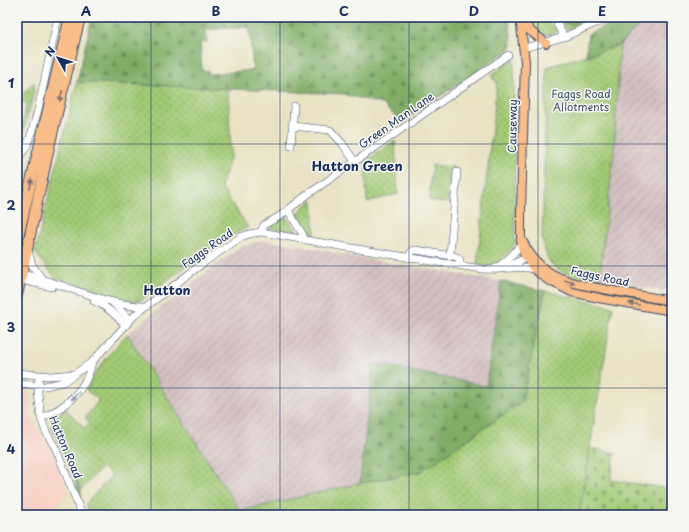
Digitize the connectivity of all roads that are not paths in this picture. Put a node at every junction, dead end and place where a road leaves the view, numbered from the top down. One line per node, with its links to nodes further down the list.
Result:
1 (58, 17): 15 (street)
2 (70, 17): 21 (highway, one-way to 2)
3 (80, 17): 23 (highway, one-way to 23)
4 (520, 17): 10 (main road, Causeway)
5 (524, 17): 9 (main road)
6 (563, 17): 8 (street)
7 (618, 17): 8 (street)
8 (564, 37): 9 (street)
9 (546, 43): 10 (street)
10 (524, 48): 20 (main road, Causeway)
11 (508, 55): 16 (street, Green Man Lane)
12 (294, 106): 13 (street)
13 (292, 126): 14 (street); 16 (street)
14 (291, 146)
15 (17, 159)
16 (355, 162): 18 (street, Green Man Lane)
17 (457, 172): 24 (street)
18 (288, 210): 19 (street, Green Man Lane); 22 (street)
19 (261, 232): 22 (street, Faggs Road); 35 (street, Faggs Road)
20 (521, 239): 25 (main road, Causeway); 29 (street)
21 (17, 240)
22 (304, 240): 26 (street, Faggs Road)
23 (28, 248): 30 (highway); 31 (street)
24 (450, 255): 26 (street); 27 (street)
25 (529, 257): 28 (main road, Causeway); 29 (street); 33 (main road, Faggs Road, one-way to 33)
26 (408, 258): 27 (street, Faggs Road)
27 (460, 265): 29 (street, Faggs Road)
28 (534, 269): 29 (street, Faggs Road); 36 (main road, Faggs Road, one-way to 28)
29 (496, 270)
30 (21, 276): 31 (street); 32 (highway); 38 (street)
31 (42, 279): 34 (street)
32 (17, 295)
33 (671, 299): 36 (street)
34 (113, 303): 35 (street); 37 (street)
35 (147, 306): 37 (street, Faggs Road)
36 (669, 310)
37 (130, 320): 38 (street, Faggs Road)
38 (125, 325): 39 (street, Faggs Road)
39 (92, 362): 41 (street, Faggs Road); 45 (street, one-way to 45)
40 (17, 373): 42 (street)
41 (76, 374): 42 (street); 44 (street, Faggs Road)
42 (39, 375): 44 (street, Hatton Road)
43 (17, 384): 44 (street, Faggs Road)
44 (38, 385): 45 (street, Hatton Road)
45 (41, 418): 46 (street, Hatton Road)
46 (82, 515)

